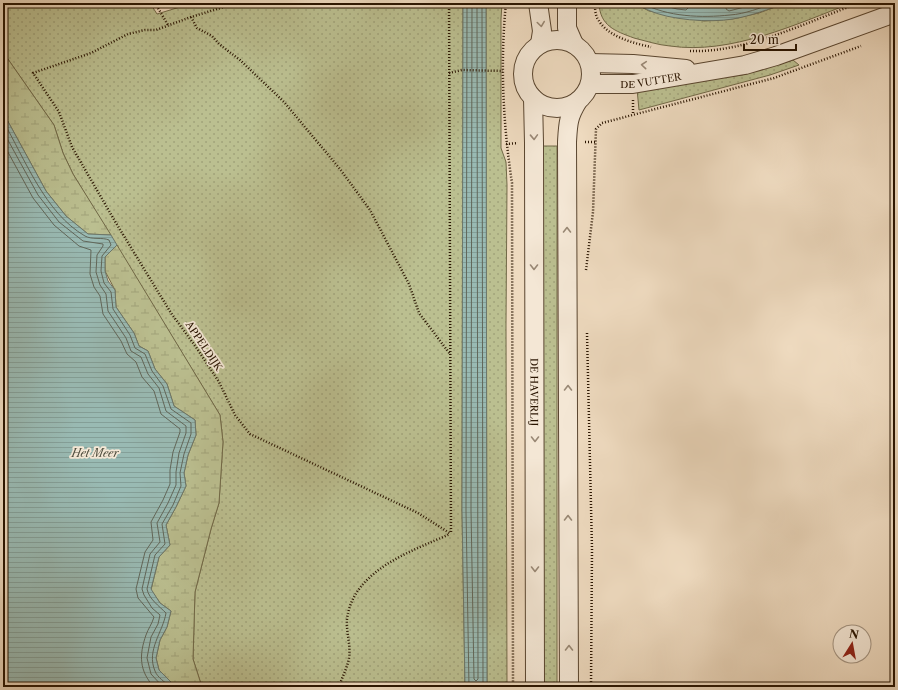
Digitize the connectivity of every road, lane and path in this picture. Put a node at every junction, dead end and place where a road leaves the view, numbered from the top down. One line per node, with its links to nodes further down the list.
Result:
1 (155, 3): 11 (path)
2 (237, 3): 10 (path)
3 (449, 3): 19 (path)
4 (506, 3): 17 (path)
5 (538, 3): 12 (street, one-way to 12)
6 (567, 3): 13 (street)
7 (595, 3): 14 (path)
8 (859, 3): 15 (path)
9 (895, 13): 18 (street, DE VUTTER)
10 (191, 17): 11 (path); 26 (path)
11 (168, 25): 27 (path, APPELDIJK)
12 (540, 44): 13 (street); 21 (street)
13 (574, 44): 16 (street)
14 (658, 48)
15 (686, 51)
16 (590, 63): 18 (street, DE VUTTER, one-way to 16); 20 (street)
17 (503, 71): 19 (path); 29 (path)
18 (710, 71): 20 (street, DE VUTTER)
19 (449, 73): 26 (path)
20 (590, 84): 22 (street)
21 (533, 98): 22 (street); 30 (street, DE HAVERLIJ, one-way to 30)
22 (578, 101): 31 (street, one-way to 22)
23 (633, 115): 24 (path)
24 (586, 277)
25 (587, 331): 32 (path)
26 (450, 354): 27 (path)
27 (451, 534): 28 (path)
28 (339, 687)
29 (512, 687)
30 (535, 687)
31 (569, 687)
32 (591, 687)

